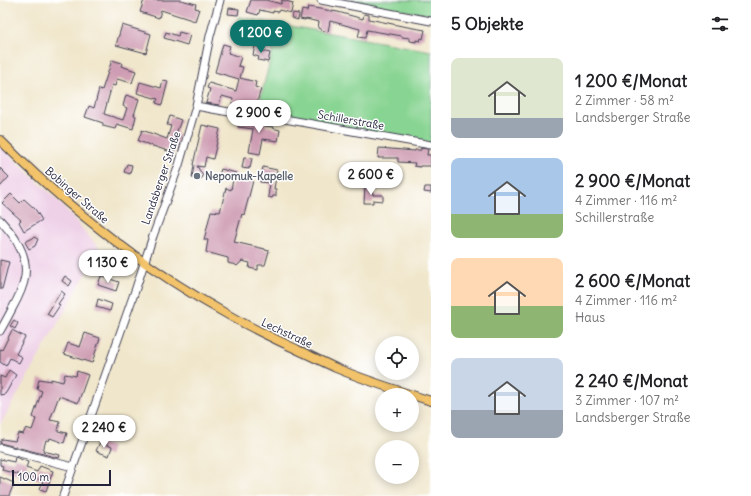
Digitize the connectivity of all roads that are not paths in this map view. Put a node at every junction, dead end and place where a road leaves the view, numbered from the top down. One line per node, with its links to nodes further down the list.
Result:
1 (220, 0): 4 (street, Landsberger Straße)
2 (321, 0): 3 (street)
3 (431, 21)
4 (196, 106): 6 (street, Schillerstraße); 8 (street, Landsberger Straße)
5 (0, 140): 8 (main road, Bobinger Straße)
6 (431, 145)
7 (0, 220): 9 (street)
8 (145, 263): 10 (main road, Lechstraße); 12 (street, Landsberger Straße)
9 (0, 331)
10 (431, 401)
11 (0, 448): 12 (street)
12 (73, 467): 13 (street, Landsberger Straße)
13 (63, 496)

